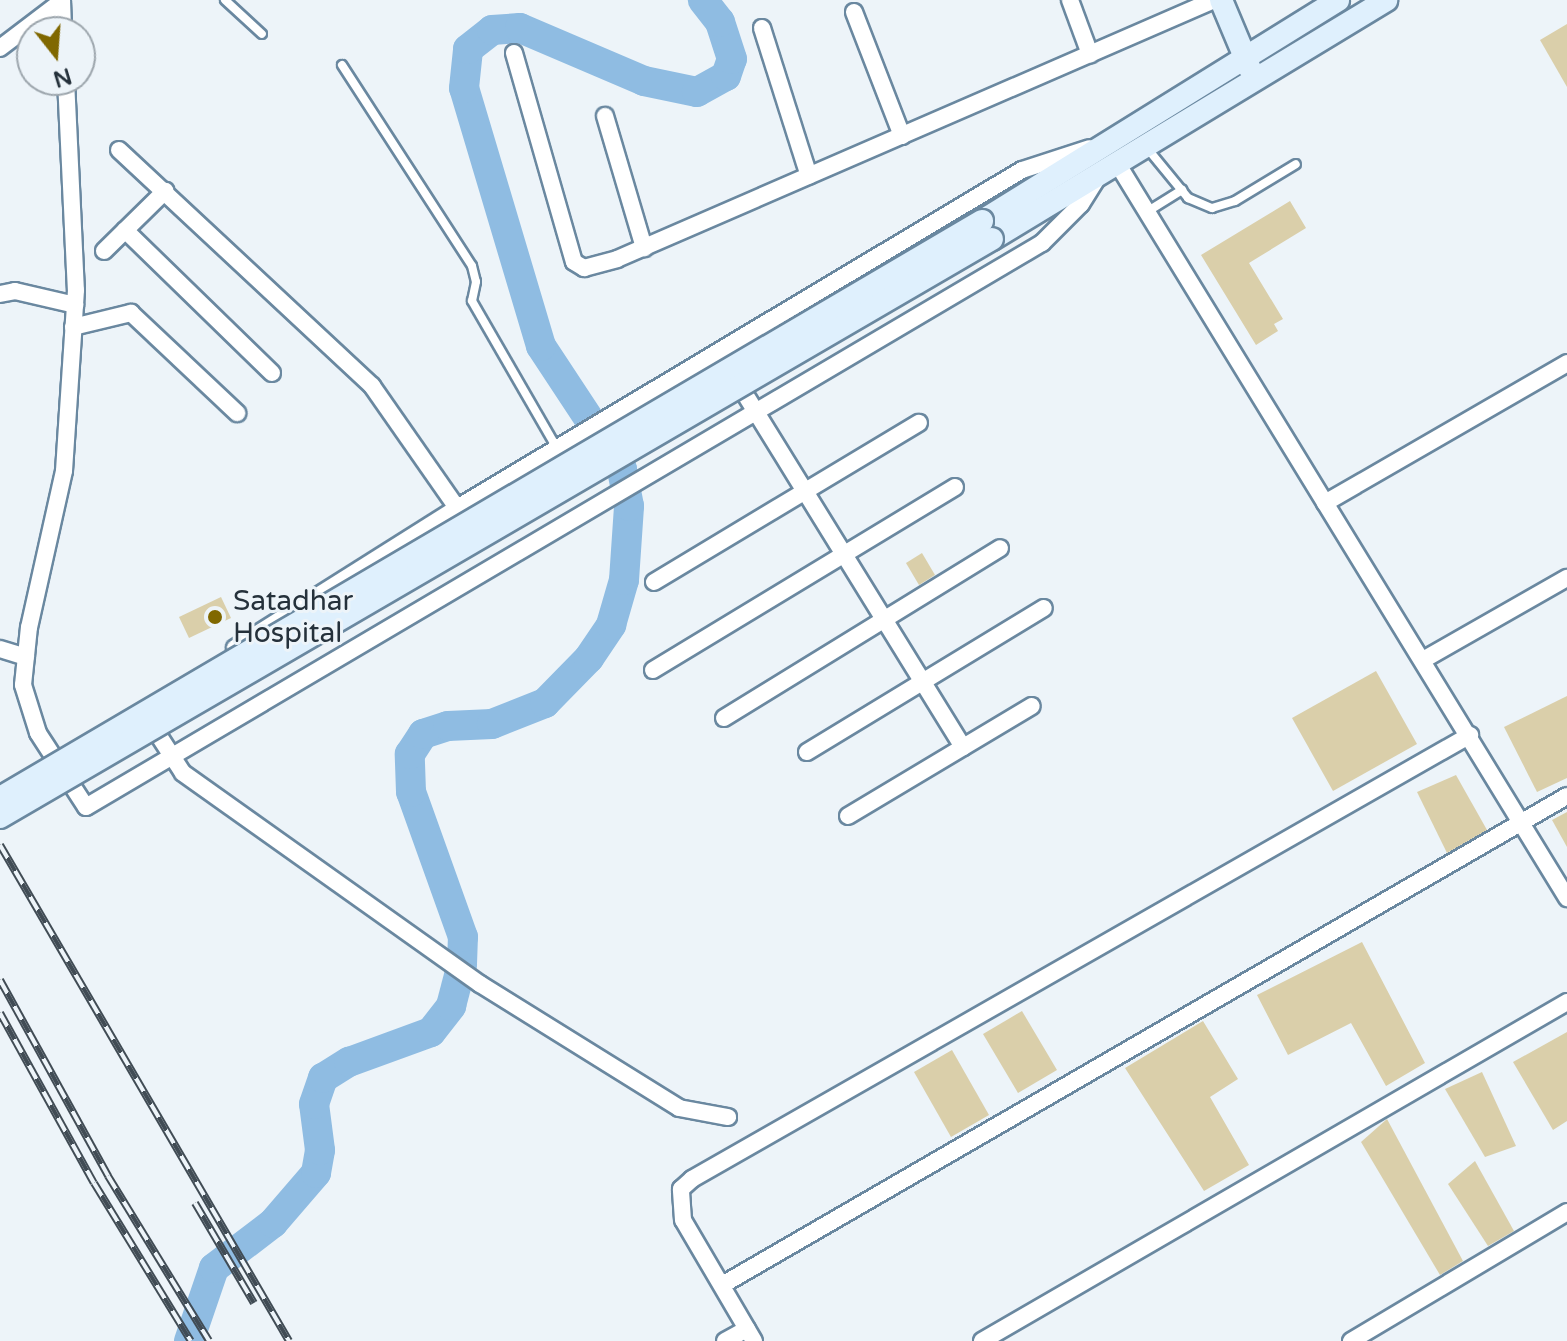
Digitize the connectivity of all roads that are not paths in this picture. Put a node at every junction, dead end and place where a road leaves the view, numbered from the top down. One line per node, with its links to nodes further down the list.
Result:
1 (225, 0): 10 (lane)
2 (1070, 0): 13 (street)
3 (1214, 0): 13 (street)
4 (1221, 0): 14 (main road)
5 (1338, 0): 14 (main road)
6 (1386, 0): 16 (main road)
7 (62, 1): 11 (street)
8 (854, 12): 19 (street)
9 (762, 28): 24 (street)
10 (262, 34)
11 (0, 48)
12 (514, 53): 30 (street)
13 (1090, 54): 19 (street)
14 (1243, 55): 16 (main road); 22 (main road)
15 (342, 65): 41 (lane)
16 (1255, 79): 20 (main road)
17 (67, 96): 33 (street)
18 (605, 116): 30 (street)
19 (902, 136): 24 (street)
20 (1145, 146): 22 (main road); 25 (lane)
21 (119, 150): 26 (street)
22 (1107, 160): 27 (street); 29 (main road); 35 (street); 38 (street)
23 (1296, 164): 25 (lane)
24 (809, 176): 30 (street)
25 (1182, 190): 27 (lane)
26 (165, 191): 28 (street); 45 (street)
27 (1145, 214): 44 (street)
28 (125, 230): 31 (street); 37 (street)
29 (987, 230): 66 (main road, bridge); 68 (main road, bridge)
30 (644, 248)
31 (104, 251)
32 (0, 294): 33 (street)
33 (75, 305): 34 (street)
34 (73, 327): 39 (street); 53 (street)
35 (719, 353): 38 (street); 41 (street)
36 (1567, 363): 44 (street)
37 (272, 373)
38 (756, 411): 43 (street); 63 (street)
39 (237, 413)
40 (919, 423): 43 (street)
41 (560, 447): 45 (street)
42 (955, 487): 47 (street)
43 (805, 491): 47 (street); 49 (street)
44 (1325, 503): 54 (street)
45 (457, 508): 58 (street)
46 (1000, 548): 51 (street)
47 (844, 554): 51 (street); 55 (street)
48 (1567, 578): 54 (street)
49 (654, 582)
50 (1044, 608): 56 (street)
51 (884, 618): 56 (street); 59 (street)
52 (0, 649): 53 (street)
53 (26, 657): 64 (street)
54 (1423, 660): 60 (street)
55 (653, 670)
56 (923, 682): 61 (street); 62 (street)
57 (1032, 706): 61 (street)
58 (141, 707): 63 (street); 64 (street)
59 (724, 718)
60 (1470, 735): 69 (street); 74 (street)
61 (963, 747): 67 (street)
62 (807, 752)
63 (170, 757): 64 (street); 72 (street)
64 (54, 758)
65 (1567, 796): 69 (street)
66 (0, 798)
67 (848, 816)
68 (0, 817)
69 (1523, 821): 70 (street); 74 (street)
70 (1567, 898)
71 (1567, 1002): 77 (street)
72 (728, 1117)
73 (1567, 1212): 78 (street)
74 (722, 1285): 75 (street)
75 (751, 1335): 76 (street)
76 (725, 1341)
77 (982, 1341)
78 (1351, 1341)

